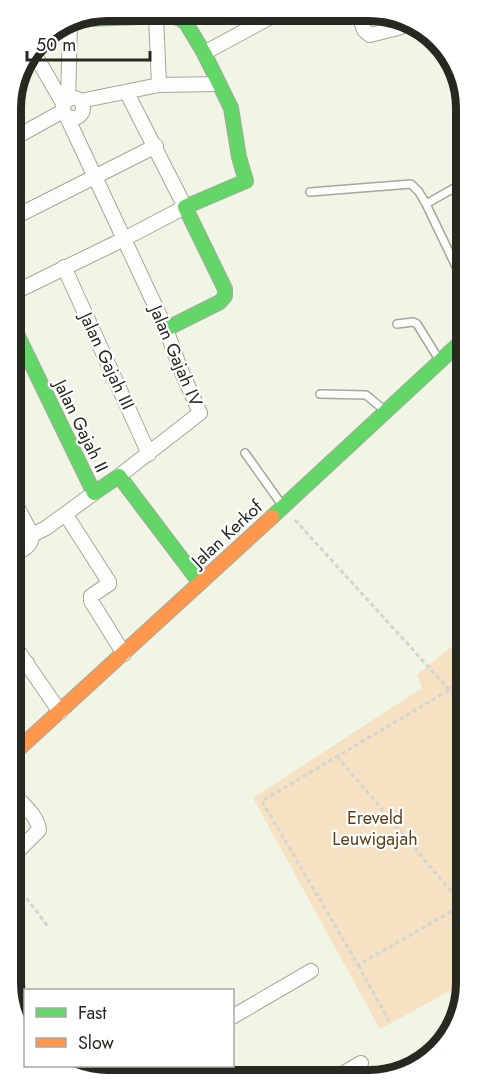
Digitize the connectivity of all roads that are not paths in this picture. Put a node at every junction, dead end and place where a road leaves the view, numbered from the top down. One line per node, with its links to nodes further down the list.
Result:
1 (156, 21): 12 (street)
2 (183, 21): 9 (street)
3 (263, 21): 9 (street)
4 (361, 21): 7 (street)
5 (393, 25): 7 (street)
6 (400, 27): 7 (street)
7 (394, 29)
8 (70, 31): 14 (street)
9 (204, 52): 11 (street)
10 (37, 58): 14 (street)
11 (219, 84): 12 (street); 21 (street)
12 (159, 85): 13 (street)
13 (127, 93): 14 (street); 16 (street)
14 (68, 107): 15 (street); 17 (street)
15 (21, 134)
16 (156, 146): 17 (street); 21 (street)
17 (94, 178): 22 (street); 23 (street)
18 (456, 187): 20 (lane)
19 (310, 192): 20 (lane)
20 (426, 204): 24 (lane)
21 (185, 207): 23 (street); 28 (street)
22 (21, 214)
23 (124, 239): 25 (street); 28 (street, Jalan Gajah IV)
24 (456, 266)
25 (64, 267): 26 (street); 35 (street, Jalan Gajah III)
26 (21, 289)
27 (397, 324): 31 (lane)
28 (166, 329): 35 (street, Jalan Gajah IV)
29 (21, 343): 37 (street, Jalan Gajah II)
30 (456, 346): 31 (street, Jalan Kerkof)
31 (439, 361): 33 (street, Jalan Kerkof)
32 (320, 394): 33 (lane)
33 (385, 411): 38 (street, Jalan Kerkof)
34 (244, 453): 38 (lane)
35 (149, 454): 36 (street, Jalan Gajah IV)
36 (119, 476): 37 (street, Jalan Gajah II); 43 (street, Jalan Gajah II)
37 (94, 494): 39 (street)
38 (282, 506): 43 (street, Jalan Kerkof)
39 (66, 515): 41 (street); 44 (street)
40 (21, 526): 41 (street)
41 (32, 535): 42 (street)
42 (21, 551)
43 (200, 583): 44 (street, Jalan Kerkof)
44 (124, 654): 48 (street, Jalan Kerkof)
45 (21, 655): 46 (street)
46 (27, 663): 47 (street); 48 (street)
47 (21, 667)
48 (60, 712): 49 (street, Jalan Kerkof)
49 (21, 747)
50 (21, 802): 51 (street)
51 (21, 848)
52 (311, 971): 53 (street)
53 (234, 1016)
54 (362, 1063): 55 (street)
55 (350, 1070)

